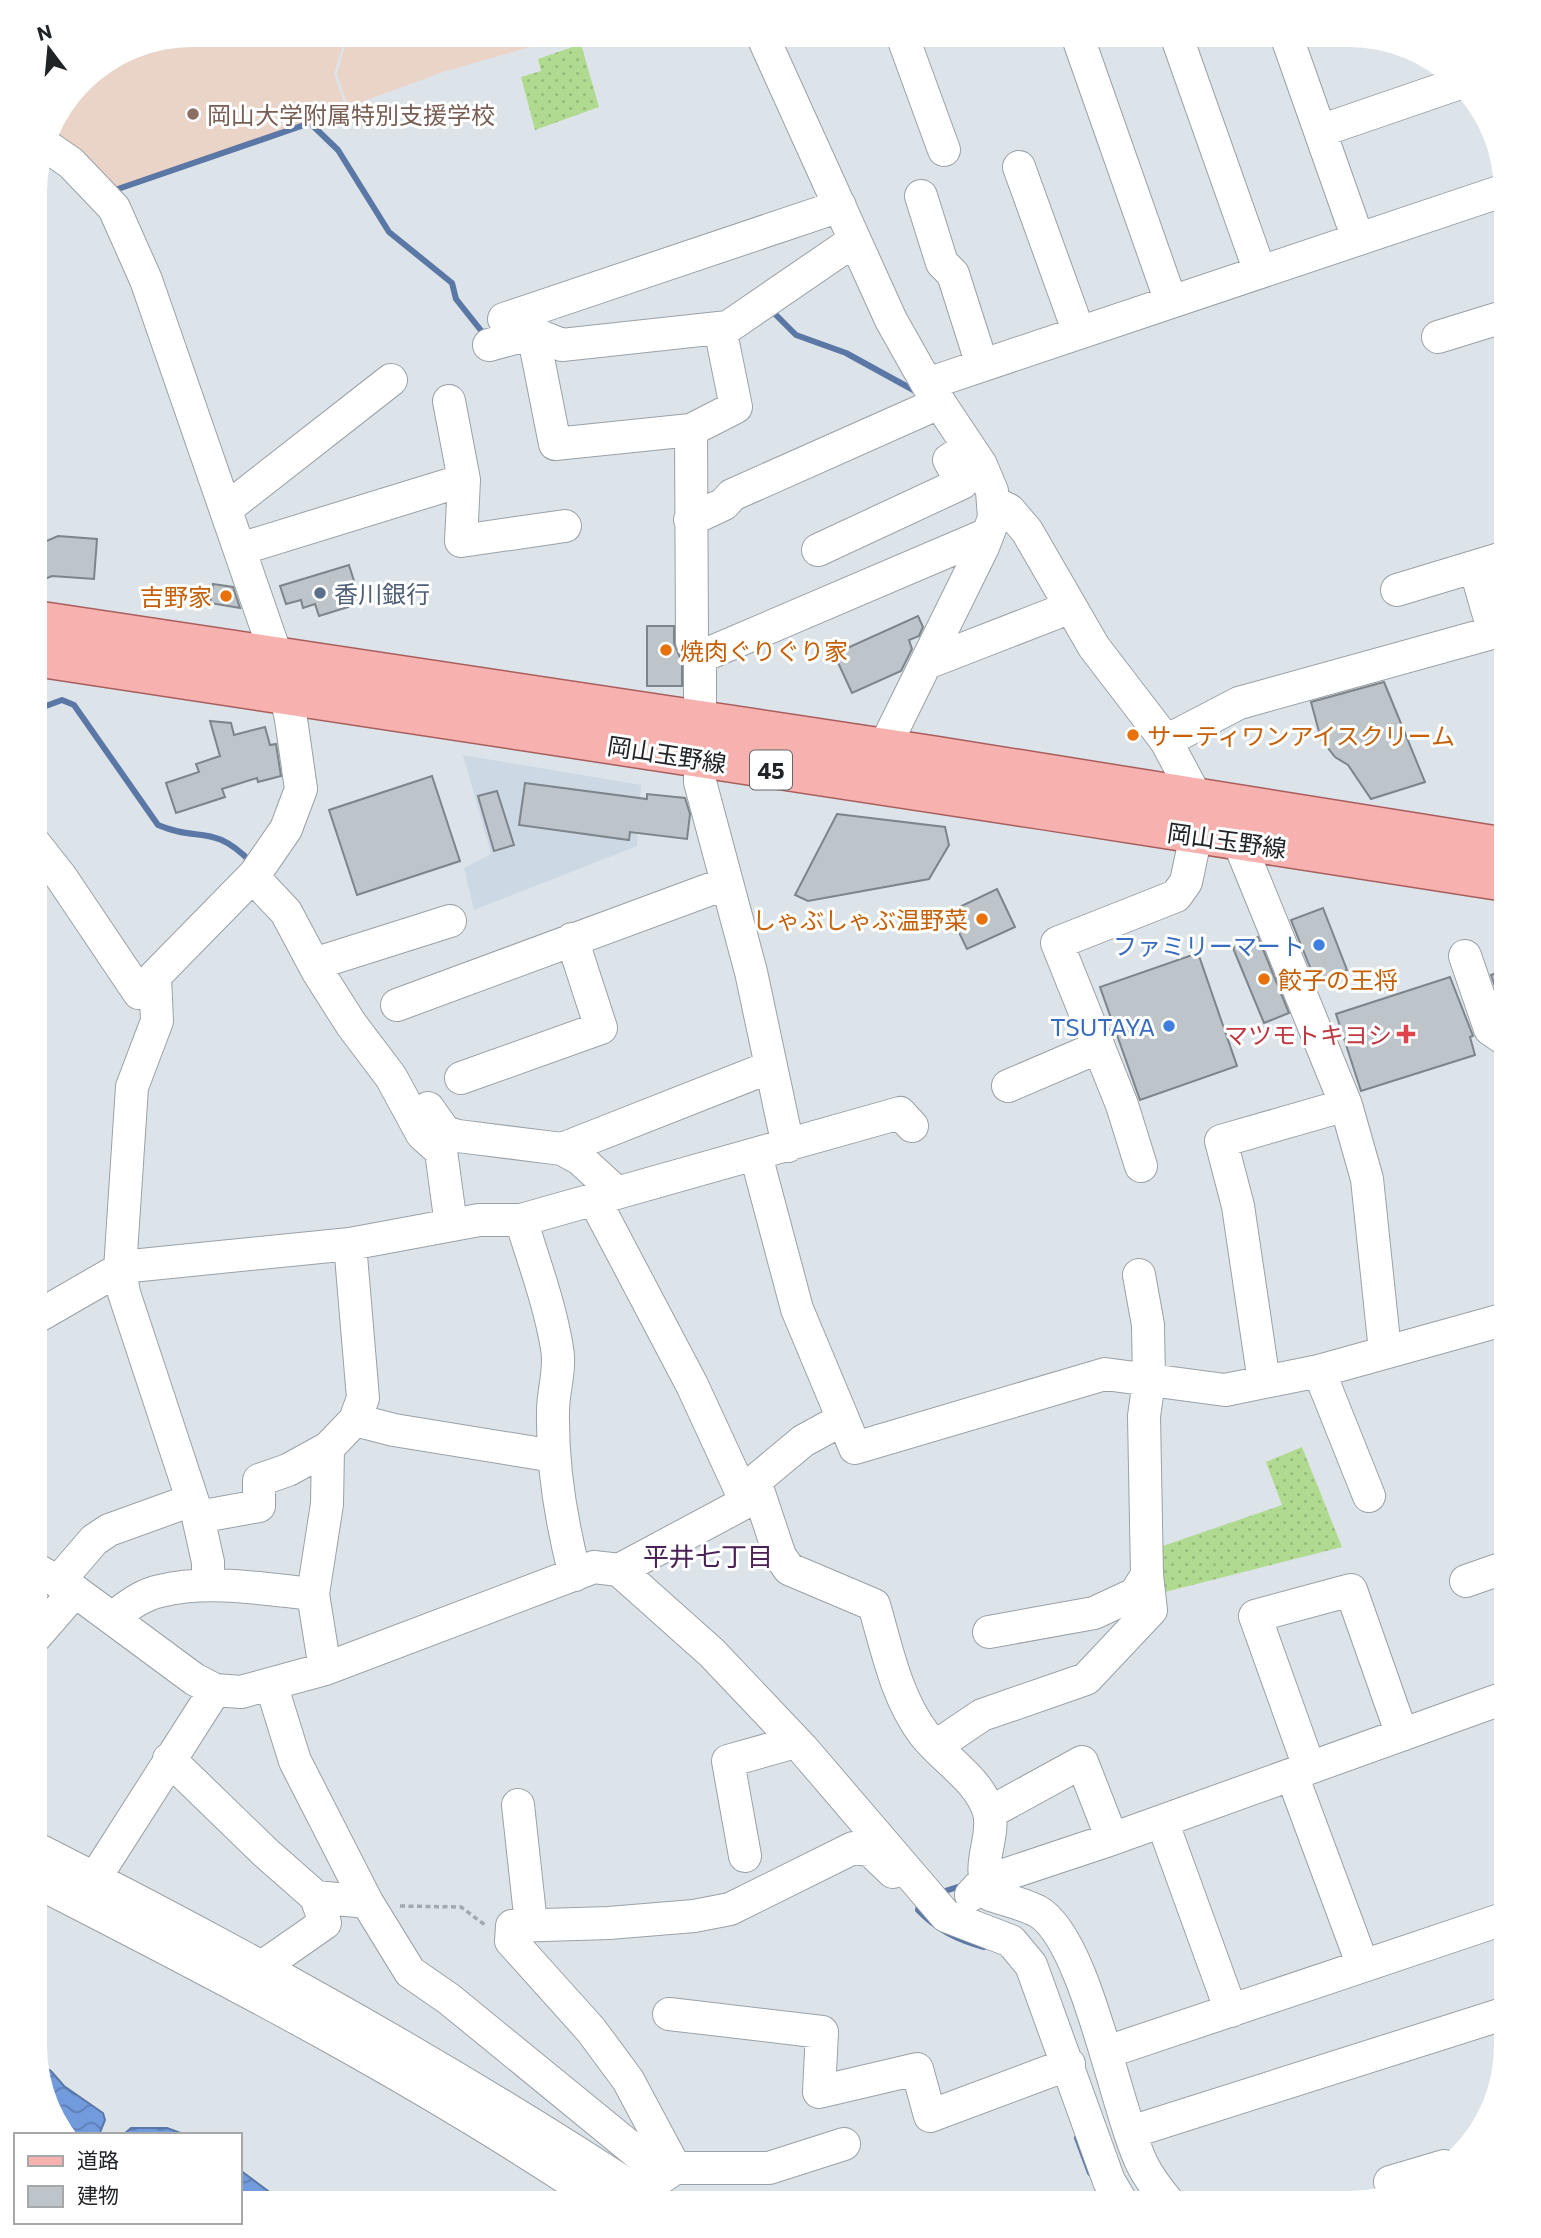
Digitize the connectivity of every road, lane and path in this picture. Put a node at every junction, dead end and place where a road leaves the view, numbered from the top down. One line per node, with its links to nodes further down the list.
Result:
1 (768, 47): 13 (street)
2 (907, 48): 8 (street)
3 (1081, 48): 17 (street)
4 (1181, 48): 16 (street)
5 (1291, 48): 7 (street)
6 (1448, 87): 7 (street)
7 (1320, 131): 14 (street)
8 (944, 150)
9 (53, 151): 31 (street)
10 (1020, 167): 20 (street)
11 (1494, 194): 14 (street)
12 (921, 197): 23 (street)
13 (840, 206): 15 (street); 21 (street)
14 (1358, 239): 16 (street)
15 (855, 240): 19 (street); 25 (street)
16 (1260, 272): 17 (street)
17 (1171, 302): 20 (street)
18 (1494, 320): 22 (street)
19 (720, 328): 21 (street); 27 (street)
20 (1079, 332): 23 (street)
21 (533, 333): 27 (street)
22 (1438, 337)
23 (982, 365): 25 (street)
24 (391, 380): 31 (street)
25 (931, 398): 28 (street); 32 (street)
26 (449, 401): 29 (street)
27 (691, 429): 32 (street)
28 (962, 451): 30 (street); 36 (street)
29 (464, 480): 33 (street); 35 (street)
30 (993, 502): 34 (street); 40 (street)
31 (226, 509): 35 (street)
32 (690, 520): 44 (street)
33 (565, 526)
34 (988, 534): 44 (street); 47 (street)
35 (240, 549): 45 (street)
36 (818, 550)
37 (1494, 561): 38 (street)
38 (1475, 567): 39 (street); 41 (street)
39 (1397, 590)
40 (1064, 610): 47 (street); 50 (street)
41 (1494, 621)
42 (48, 622): 45 (main road, 岡山玉野線 / 45)
43 (1494, 628): 50 (street)
44 (700, 657): 49 (street)
45 (277, 658): 48 (street); 49 (main road, 岡山玉野線 / 45)
46 (48, 659): 48 (main road, 岡山玉野線 / 45)
47 (927, 663): 51 (street)
48 (286, 695): 49 (main road, 岡山玉野線 / 45); 58 (street)
49 (701, 741): 51 (main road, 岡山玉野線 / 45); 52 (main road, 岡山玉野線 / 45); 60 (street)
50 (1166, 741): 53 (street)
51 (886, 749): 52 (street); 53 (main road, 岡山玉野線 / 45)
52 (864, 784): 54 (main road, 岡山玉野線 / 45)
53 (1196, 797): 56 (main road, 岡山玉野線 / 45)
54 (1196, 835): 55 (main road, 岡山玉野線 / 45); 67 (street)
55 (1238, 840): 59 (main road, 岡山玉野線 / 45); 72 (street)
56 (1494, 845)
57 (48, 860): 65 (street)
58 (258, 869): 64 (street); 65 (street)
59 (1494, 880)
60 (727, 883): 62 (street); 69 (street)
61 (450, 920): 64 (street)
62 (572, 939): 68 (street); 70 (street)
63 (1465, 956): 66 (street)
64 (324, 961): 68 (street)
65 (155, 991): 82 (street)
66 (1494, 1032)
67 (1099, 1047): 71 (street); 77 (street)
68 (394, 1066): 75 (street); 80 (street)
69 (770, 1067): 74 (street); 75 (street)
70 (461, 1078)
71 (1008, 1086)
72 (1346, 1105): 86 (street); 89 (street)
73 (912, 1126): 74 (street)
74 (788, 1146): 76 (street)
75 (562, 1149): 78 (street)
76 (756, 1155): 78 (street); 90 (street)
77 (1141, 1166)
78 (605, 1196): 79 (street); 94 (street)
79 (521, 1220): 80 (street); 93 (street)
80 (451, 1225): 81 (street)
81 (350, 1244): 82 (street); 91 (street)
82 (120, 1269): 84 (street); 96 (street)
83 (1139, 1275): 88 (street)
84 (47, 1311)
85 (1494, 1322): 86 (street)
86 (1385, 1351): 87 (street)
87 (1319, 1371): 89 (street); 95 (street)
88 (1149, 1381): 89 (street); 90 (street); 100 (street)
89 (1264, 1382)
90 (843, 1419): 94 (street)
91 (355, 1420): 92 (street); 93 (street)
92 (328, 1448): 96 (street); 104 (street)
93 (554, 1456): 99 (street)
94 (750, 1492): 97 (street); 114 (street)
95 (1369, 1496)
96 (195, 1508): 101 (street); 103 (street)
97 (620, 1570): 99 (street); 113 (street)
98 (1494, 1571): 102 (street)
99 (575, 1575): 108 (street)
100 (1147, 1575): 107 (street); 114 (street)
101 (56, 1581): 105 (street); 106 (street)
102 (1466, 1581)
103 (208, 1586): 104 (street); 106 (street)
104 (313, 1594): 108 (street)
105 (47, 1604)
106 (112, 1618): 110 (street)
107 (989, 1632)
108 (325, 1669): 109 (street)
109 (271, 1684): 110 (street); 129 (street)
110 (215, 1690): 115 (street)
111 (1494, 1703): 112 (street)
112 (1402, 1735): 116 (street); 116 (street)
113 (795, 1742): 122 (street); 125 (street)
114 (936, 1746): 118 (street)
115 (169, 1759): 124 (street); 128 (street)
116 (1301, 1771): 119 (street); 133 (street)
117 (518, 1805): 132 (street)
118 (989, 1813): 120 (street); 126 (street)
119 (1162, 1821): 120 (street); 135 (street)
120 (1112, 1839): 126 (street)
121 (47, 1854): 124 (street)
122 (745, 1856)
123 (47, 1870): 124 (street)
124 (91, 1876): 134 (street)
125 (916, 1881): 130 (street); 132 (street)
126 (983, 1882): 130 (street); 138 (street)
127 (47, 1887): 145 (street)
128 (316, 1897): 129 (street); 134 (street)
129 (368, 1905): 132 (path); 143 (street)
130 (946, 1916): 139 (street)
131 (1494, 1923): 133 (street)
132 (521, 1928): 143 (street)
133 (1363, 1966): 135 (street)
134 (262, 1967): 143 (street)
135 (1231, 2011): 138 (street)
136 (669, 2014): 139 (street)
137 (1494, 2017): 140 (street)
138 (1107, 2052): 140 (street)
139 (1069, 2064): 147 (street)
140 (1131, 2132): 148 (street)
141 (844, 2144): 143 (street)
142 (1413, 2175): 144 (street)
143 (661, 2179): 145 (street)
144 (1390, 2182)
145 (577, 2184): 146 (street)
146 (586, 2190)
147 (1115, 2191)
148 (1159, 2191)

